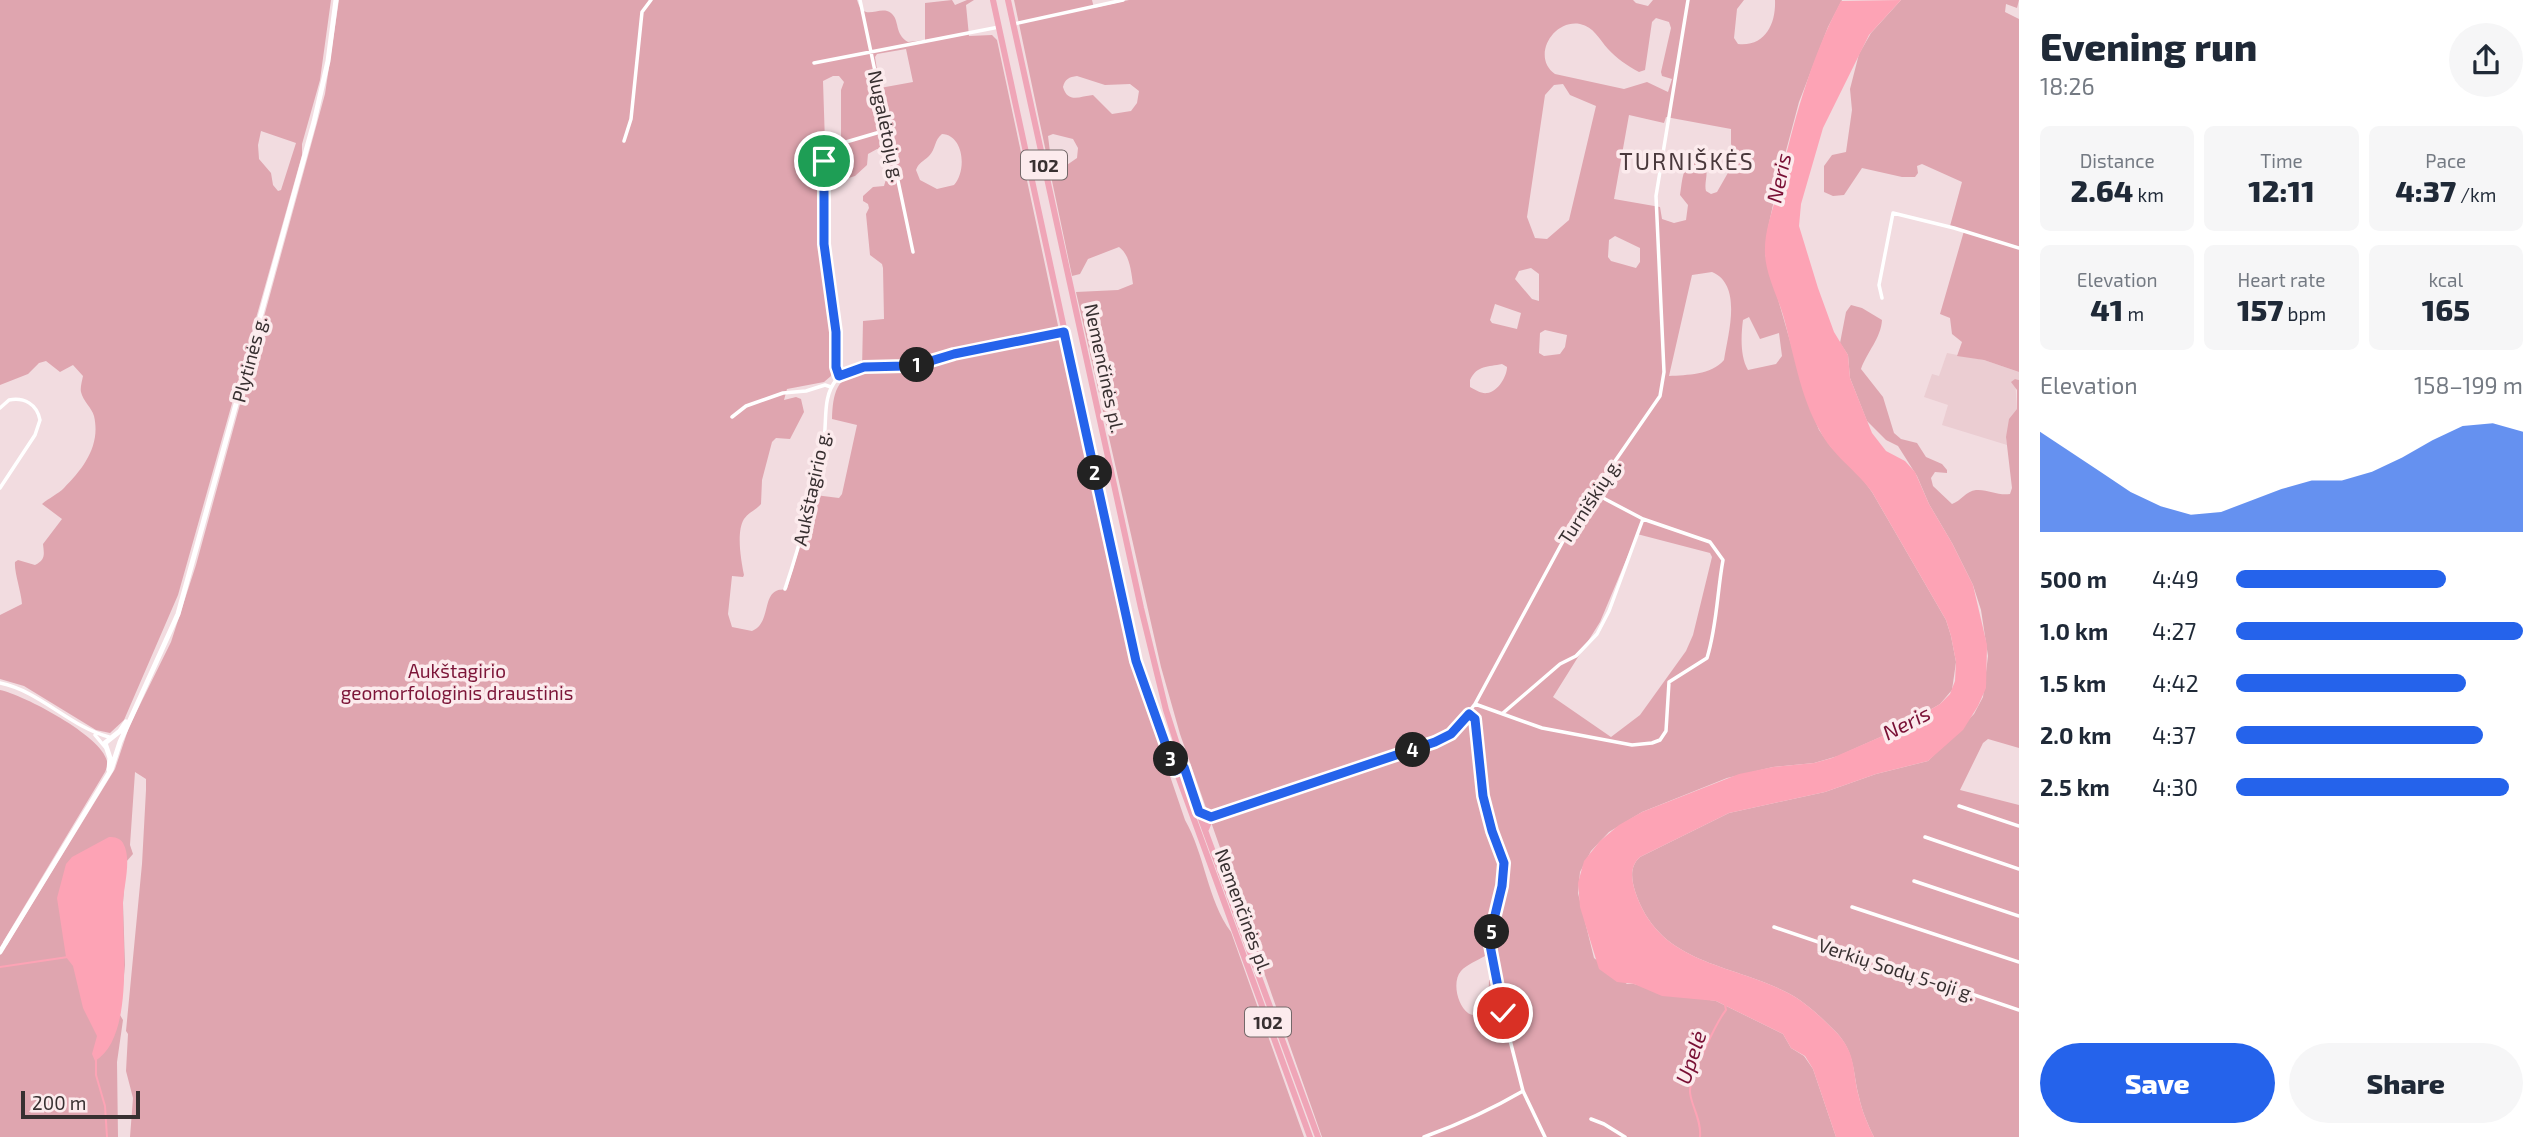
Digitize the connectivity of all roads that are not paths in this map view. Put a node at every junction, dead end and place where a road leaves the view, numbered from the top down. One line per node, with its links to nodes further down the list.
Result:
1 (336, 0): 30 (main road, Plytinės g.)
2 (651, 0): 13 (street)
3 (860, 0): 10 (street, Nugalėtojų g.)
4 (993, 0): 9 (main road, Nemenčinės pl. / 102)
5 (1008, 0): 8 (main road, Nemenčinės pl. / 102)
6 (1123, 0): 8 (street)
7 (1688, 0): 25 (street, Turniškių g.)
8 (1014, 24): 9 (main road); 22 (main road, Nemenčinės pl. / 102)
9 (999, 27): 10 (street); 17 (main road, Nemenčinės pl. / 102)
10 (872, 52): 11 (street); 12 (street, Nugalėtojų g.)
11 (814, 63)
12 (885, 120): 15 (street, Nugalėtojų g.); 18 (street)
13 (624, 141)
14 (2019, 248): 16 (street)
15 (913, 252)
16 (1882, 298)
17 (1064, 332): 18 (street); 23 (main road, Nemenčinės pl. / 102)
18 (839, 376): 19 (street, Aukštagirio g.)
19 (831, 387): 21 (street); 27 (street, Aukštagirio g.)
20 (0, 408): 24 (street)
21 (732, 417)
22 (1112, 475): 23 (main road); 38 (main road, Nemenčinės pl. / 102)
23 (1096, 478): 39 (main road, Nemenčinės pl. / 102)
24 (0, 488)
25 (1594, 490): 26 (street); 29 (street, Turniškių g.)
26 (1643, 519): 31 (street); 31 (street)
27 (785, 589)
28 (0, 683): 33 (street)
29 (1475, 704): 31 (street); 32 (street, Turniškių g.)
30 (134, 710): 34 (main road, Plytinės g.); 35 (main road, Plytinės g.)
31 (1503, 713)
32 (1469, 714): 43 (street, Turniškių g.); 56 (street)
33 (93, 733): 34 (street); 36 (street)
34 (111, 737): 35 (main road); 36 (main road, Plytinės g.)
35 (120, 742): 37 (main road, Plytinės g.)
36 (106, 749): 37 (main road); 40 (main road)
37 (117, 750): 40 (main road)
38 (1184, 767): 39 (main road); 42 (main road, Nemenčinės pl. / 102)
39 (1175, 771): 49 (main road, Nemenčinės pl. / 102)
40 (108, 776): 53 (main road)
41 (1959, 806): 44 (street)
42 (1199, 812): 43 (main road); 45 (main road, Nemenčinės pl. / 102)
43 (1211, 817): 45 (main road)
44 (2019, 827)
45 (1205, 831): 49 (main road, Nemenčinės pl. / 102)
46 (1925, 838): 47 (street)
47 (2019, 869)
48 (1914, 881): 51 (street)
49 (1229, 906): 58 (main road, Nemenčinės pl. / 102); 59 (main road, Nemenčinės pl. / 102)
50 (1852, 907): 54 (street)
51 (2019, 916)
52 (1774, 928): 55 (street, Verkių Sodų 5-oji g.)
53 (0, 952)
54 (2019, 962)
55 (2019, 1010)
56 (1523, 1091): 60 (street); 61 (street)
57 (1591, 1119): 62 (street)
58 (1310, 1137)
59 (1318, 1137)
60 (1423, 1137)
61 (1545, 1137)
62 (1625, 1137)

